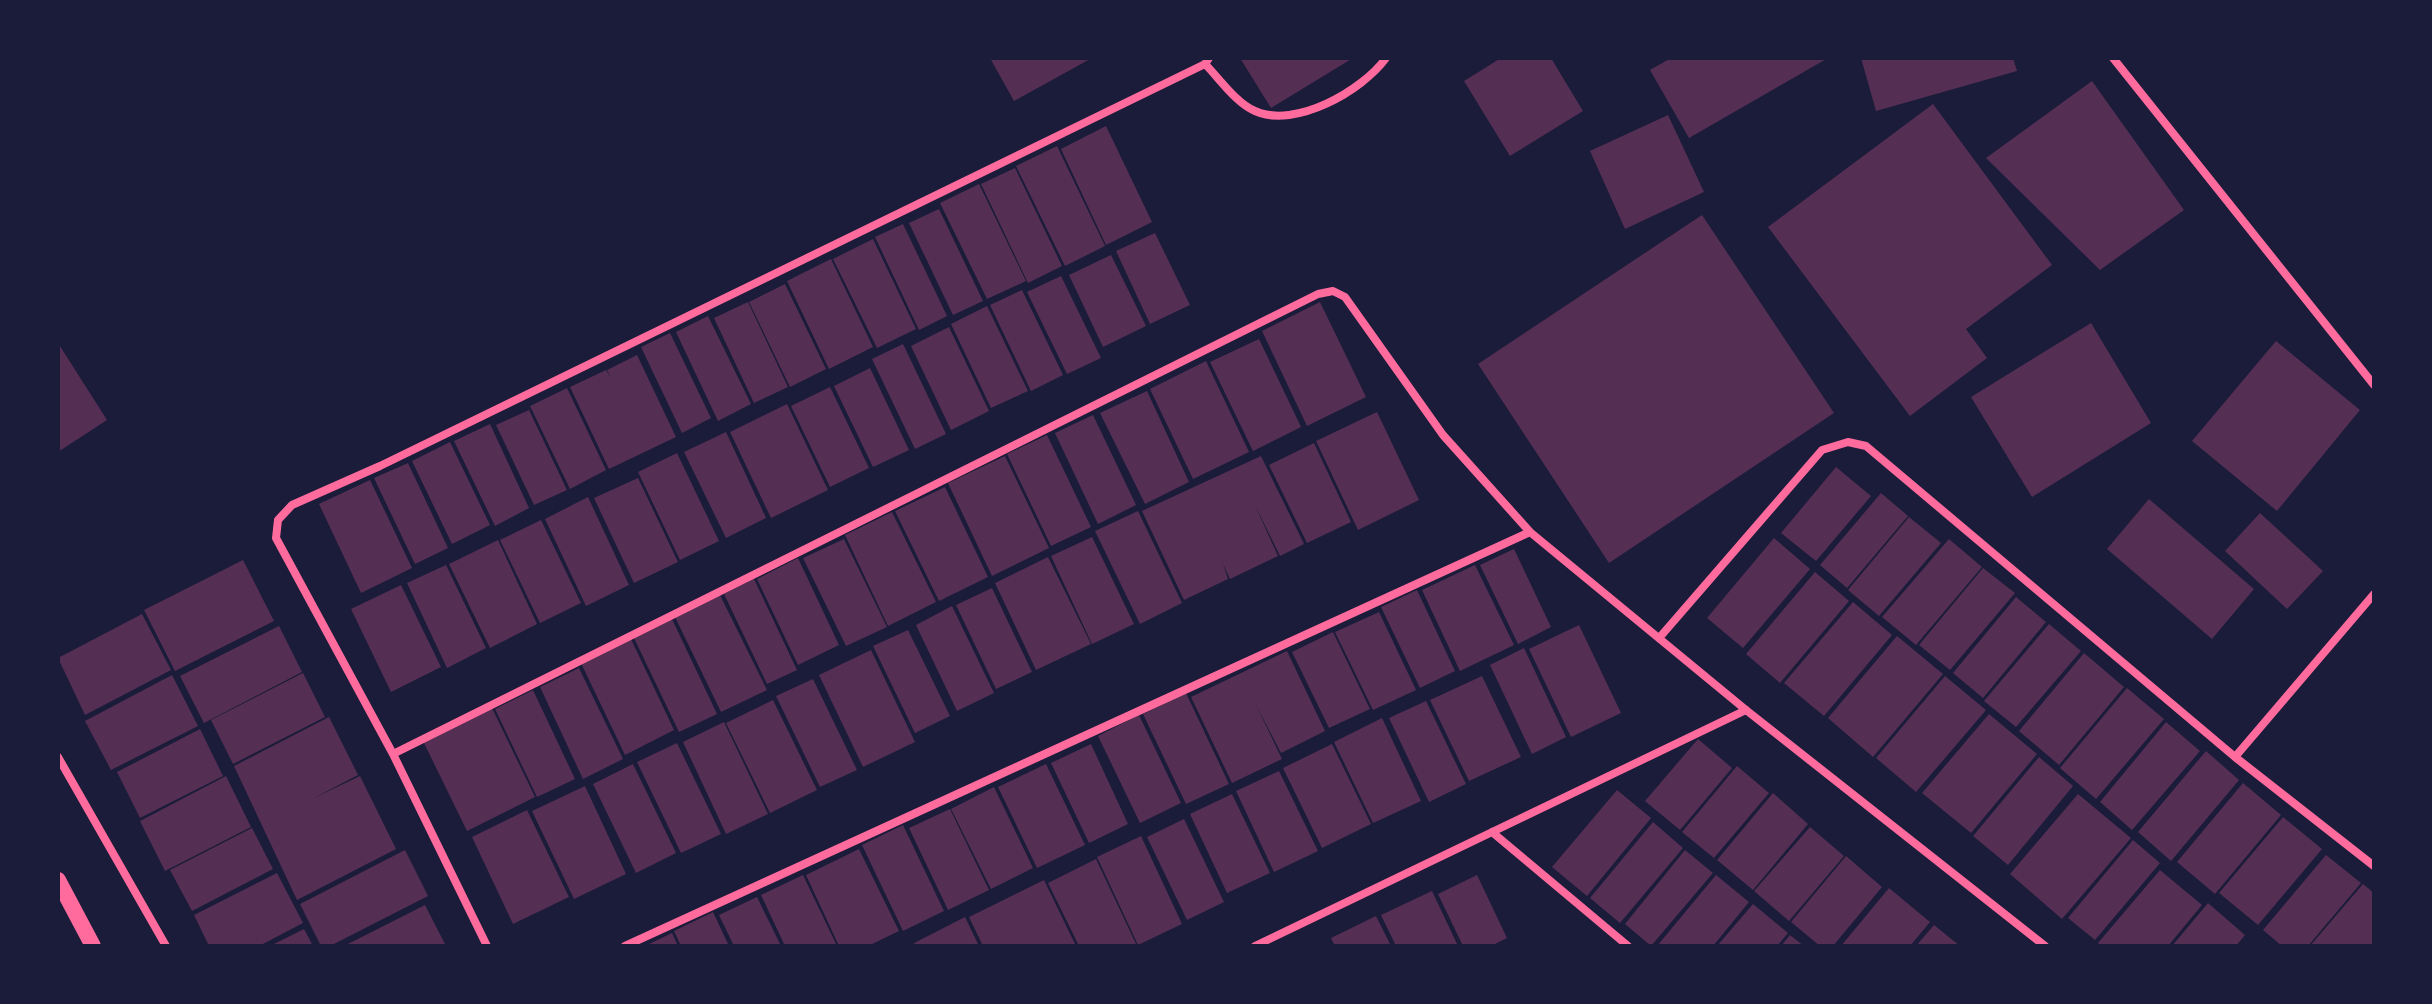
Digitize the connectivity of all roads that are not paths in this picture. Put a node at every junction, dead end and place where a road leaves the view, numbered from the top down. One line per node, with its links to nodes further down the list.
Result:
1 (1386, 58): 3 (street)
2 (2113, 58): 4 (street)
3 (1207, 61): 9 (street)
4 (2374, 385)
5 (1530, 532): 7 (street); 9 (street); 18 (street)
6 (2374, 594): 11 (street)
7 (1660, 637): 8 (street); 11 (street)
8 (1746, 710): 12 (street); 21 (street)
9 (393, 754): 17 (street)
10 (58, 757): 16 (street)
11 (2235, 757): 13 (street)
12 (1492, 832): 19 (street); 20 (street)
13 (2374, 866)
14 (58, 880): 15 (main road)
15 (93, 946)
16 (166, 946)
17 (487, 946)
18 (625, 946)
19 (1255, 946)
20 (1628, 946)
21 (2045, 946)

